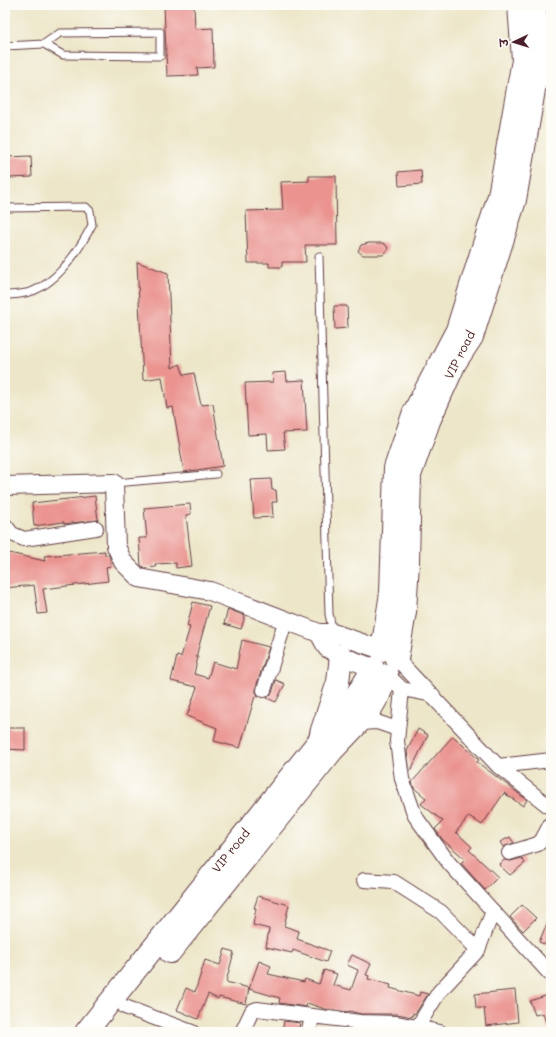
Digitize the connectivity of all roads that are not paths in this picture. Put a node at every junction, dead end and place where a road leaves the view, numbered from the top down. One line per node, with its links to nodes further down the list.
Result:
1 (519, 5): 16 (main road, VIP road)
2 (535, 5): 16 (main road, VIP road)
3 (44, 44): 3 (lane); 4 (lane)
4 (5, 46)
5 (5, 208): 7 (lane)
6 (319, 256): 14 (lane)
7 (5, 295)
8 (216, 474): 9 (lane)
9 (114, 483): 10 (street); 13 (street)
10 (5, 486)
11 (5, 525): 12 (street)
12 (96, 528)
13 (286, 619): 14 (street); 17 (street)
14 (326, 633): 15 (street); 16 (street)
15 (341, 656): 16 (street); 21 (main road)
16 (388, 668): 18 (street); 18 (street); 19 (main road, VIP road); 20 (street); 21 (main road, VIP road)
17 (264, 690)
18 (433, 695): 23 (street)
19 (358, 723): 20 (street); 31 (main road, VIP road)
20 (397, 729): 28 (street)
21 (318, 742): 35 (main road, VIP road)
22 (551, 760): 23 (street)
23 (498, 766): 24 (street)
24 (551, 808)
25 (551, 823): 26 (street)
26 (509, 853)
27 (364, 880): 29 (street)
28 (493, 911): 29 (street); 30 (street)
29 (478, 950): 33 (street)
30 (551, 975)
31 (125, 1007): 36 (main road, VIP road); 37 (street)
32 (313, 1016): 34 (street); 38 (street); 39 (street)
33 (418, 1026): 34 (street); 40 (street)
34 (356, 1027)
35 (86, 1032)
36 (105, 1032)
37 (192, 1032)
38 (242, 1032)
39 (308, 1032)
40 (440, 1032)

